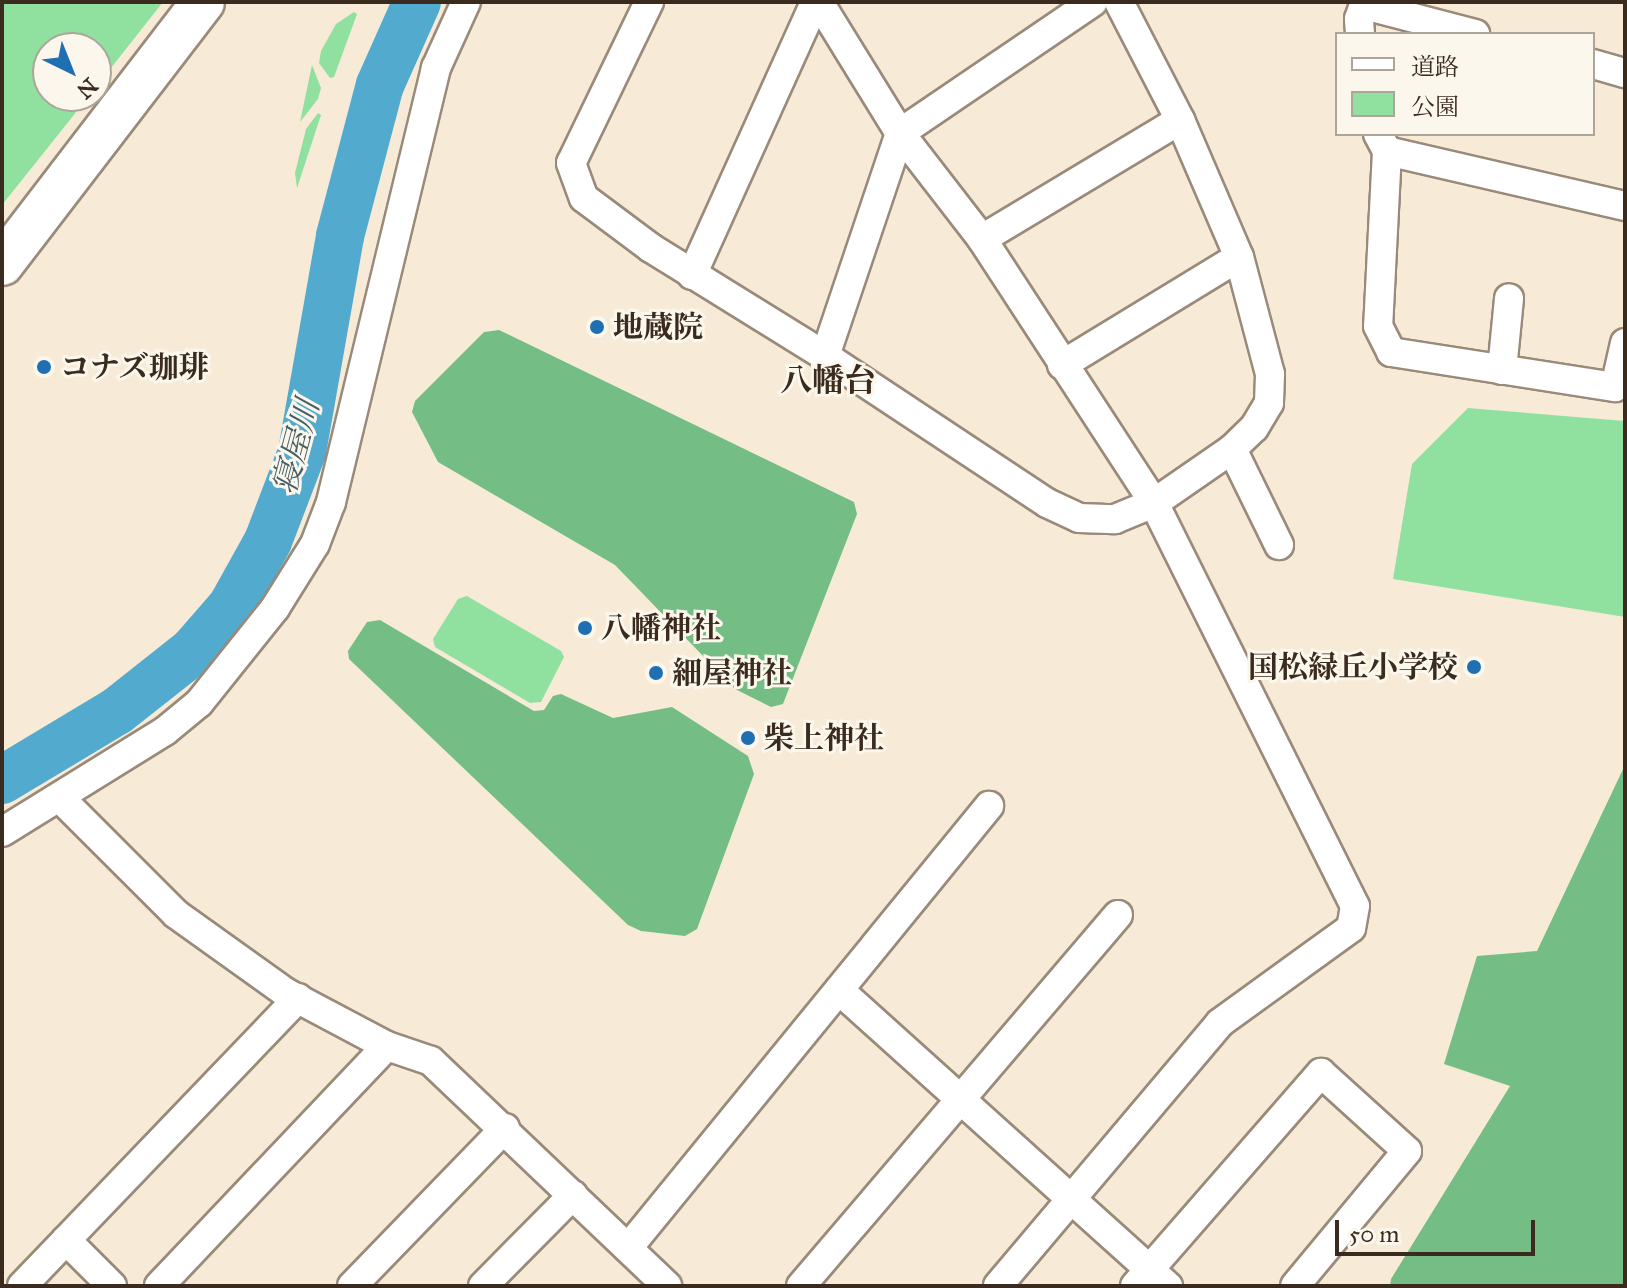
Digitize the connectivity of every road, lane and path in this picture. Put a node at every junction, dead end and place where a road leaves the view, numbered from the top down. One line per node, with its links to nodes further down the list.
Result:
1 (203, 2): 18 (main road)
2 (466, 2): 28 (street)
3 (649, 2): 19 (street)
4 (817, 2): 13 (street); 19 (street)
5 (1093, 2): 13 (street)
6 (1119, 2): 12 (street)
7 (1365, 4): 8 (street); 9 (street)
8 (1360, 32)
9 (1468, 32)
10 (1595, 65): 11 (street)
11 (1625, 73)
12 (1180, 120): 16 (street); 17 (street)
13 (900, 133): 16 (street); 22 (street)
14 (1382, 143): 15 (street); 24 (street)
15 (1625, 206)
16 (982, 239): 23 (street)
17 (1239, 257): 23 (street); 25 (street)
18 (2, 264)
19 (692, 275): 22 (street)
20 (1509, 298): 24 (street)
21 (1625, 343): 24 (street)
22 (825, 356): 26 (street)
23 (1062, 365): 26 (street)
24 (1502, 370)
25 (1232, 449): 26 (street); 27 (street)
26 (1154, 503): 38 (street)
27 (1279, 545)
28 (60, 798): 30 (street); 33 (street)
29 (989, 806): 32 (street)
30 (2, 832)
31 (1118, 915): 35 (street)
32 (839, 990): 35 (street); 40 (street)
33 (298, 998): 34 (street); 39 (street)
34 (387, 1046): 36 (street); 45 (street)
35 (962, 1100): 38 (street); 48 (street)
36 (505, 1128): 37 (street); 46 (street)
37 (573, 1195): 40 (street); 47 (street)
38 (1071, 1199): 41 (street); 49 (street)
39 (66, 1240): 43 (street); 44 (street)
40 (628, 1248): 42 (street)
41 (1151, 1280): 50 (street)
42 (655, 1282)
43 (22, 1286)
44 (112, 1286)
45 (159, 1286)
46 (352, 1286)
47 (483, 1286)
48 (801, 1286)
49 (998, 1286)
50 (1295, 1286)

